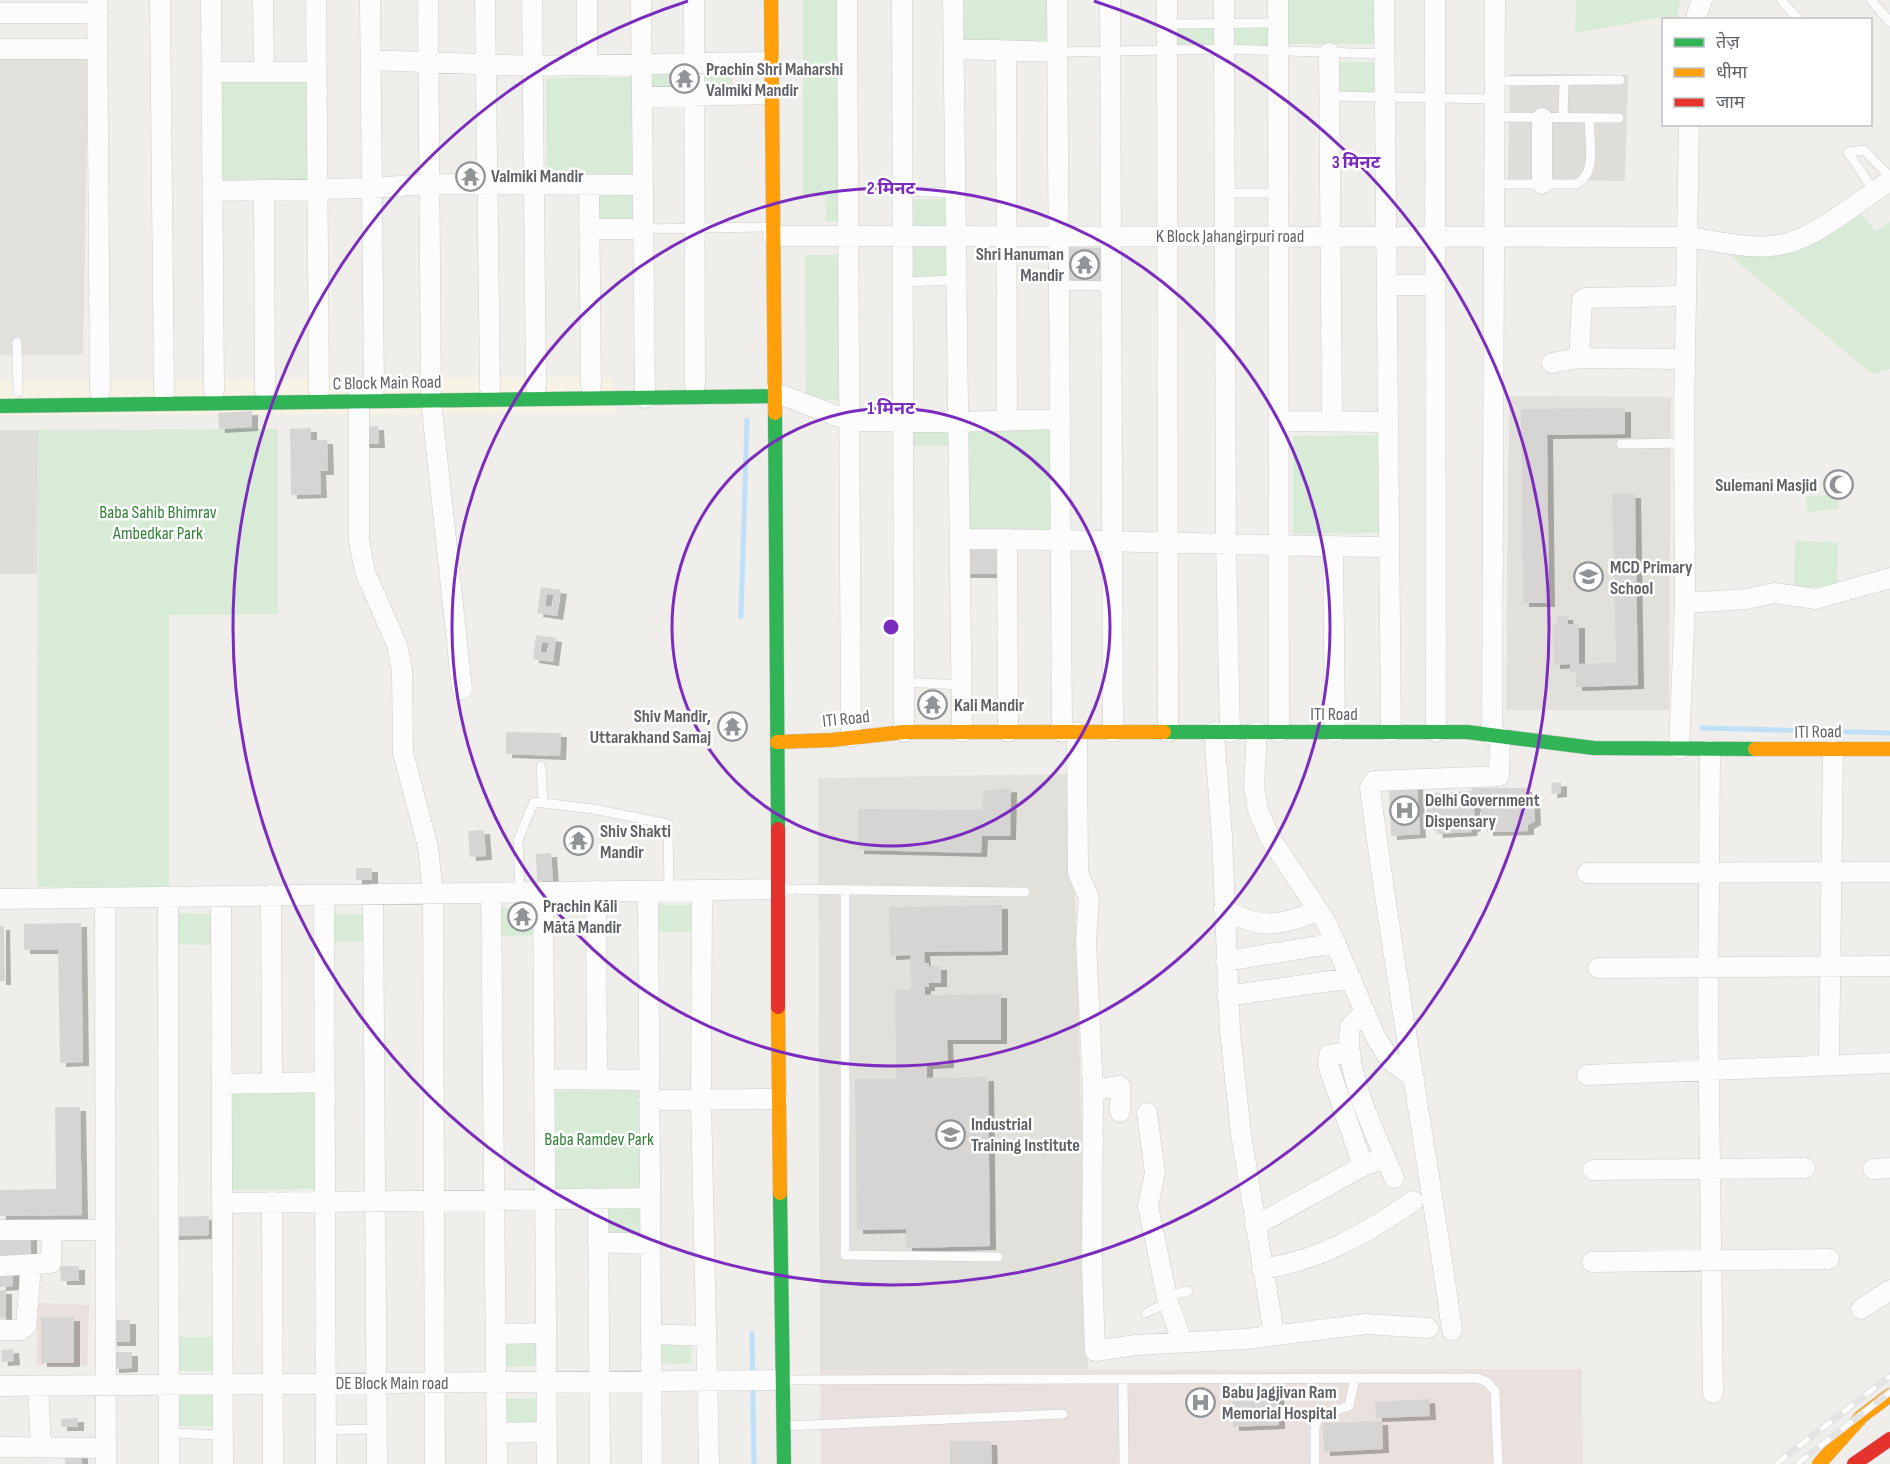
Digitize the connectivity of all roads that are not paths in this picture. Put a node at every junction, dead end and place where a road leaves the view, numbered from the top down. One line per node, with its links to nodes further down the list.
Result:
1 (160, 0): 127 (street)
2 (211, 0): 54 (street)
3 (263, 0): 55 (street)
4 (316, 0): 56 (street)
5 (370, 0): 46 (street)
6 (428, 0): 47 (street)
7 (485, 0): 50 (street)
8 (532, 0): 53 (street)
9 (587, 0): 52 (street)
10 (641, 0): 51 (street)
11 (694, 0): 49 (street)
12 (771, 0): 48 (main road)
13 (847, 0): 91 (street)
14 (902, 0): 83 (street)
15 (953, 0): 38 (street)
16 (1057, 0): 43 (street)
17 (1110, 0): 41 (street)
18 (1167, 0): 33 (street)
19 (1224, 0): 34 (street)
20 (1278, 0): 32 (street)
21 (1384, 0): 45 (street)
22 (1435, 0): 64 (street)
23 (1494, 0): 65 (street)
24 (1702, 0): 29 (street)
25 (1781, 0): 30 (lane)
26 (1871, 0): 31 (lane)
27 (98, 6): 28 (street); 36 (street)
28 (0, 13)
29 (1696, 18)
30 (1797, 18)
31 (1890, 22)
32 (1278, 23): 34 (lane); 42 (street)
33 (1167, 24): 34 (lane); 39 (street)
34 (1225, 24): 37 (street)
35 (0, 49): 36 (street)
36 (98, 49): 126 (street)
37 (1225, 49): 39 (lane); 42 (lane); 85 (street)
38 (954, 50): 40 (street); 84 (street)
39 (1167, 50): 41 (lane); 97 (street)
40 (1006, 51): 43 (street); 94 (street)
41 (1111, 51): 43 (lane); 96 (street)
42 (1278, 51): 44 (lane); 86 (street)
43 (1057, 52): 95 (street)
44 (1329, 53): 45 (lane); 61 (street)
45 (1385, 54): 63 (street)
46 (371, 60): 47 (street); 80 (street)
47 (428, 62): 50 (street); 72 (street)
48 (771, 62): 49 (street); 59 (main road)
49 (694, 63): 51 (street); 60 (street)
50 (486, 64): 53 (street); 75 (street)
51 (642, 64): 52 (street); 62 (street)
52 (587, 65): 53 (street)
53 (533, 66): 77 (street)
54 (212, 72): 55 (street); 82 (street)
55 (264, 72): 56 (street)
56 (316, 72): 79 (street)
57 (1620, 80): 58 (lane)
58 (1564, 81): 65 (lane); 67 (lane)
59 (772, 94): 60 (street); 90 (main road)
60 (694, 96): 62 (street); 87 (street)
61 (1329, 96): 63 (lane); 100 (street)
62 (642, 97): 76 (street)
63 (1385, 99): 64 (lane); 103 (street)
64 (1435, 99): 65 (lane); 101 (street)
65 (1494, 99): 66 (lane); 73 (street)
66 (1542, 118): 67 (lane); 74 (street)
67 (1563, 118): 68 (lane)
68 (1589, 118): 69 (lane); 74 (lane)
69 (1619, 118)
70 (1689, 126): 104 (street)
71 (1885, 183): 104 (street, K Block Jahangirpuri road)
72 (429, 184): 75 (street); 80 (street); 130 (street)
73 (1494, 184): 74 (lane); 102 (street)
74 (1542, 184)
75 (487, 185): 77 (street); 118 (street)
76 (643, 185): 78 (street); 89 (street)
77 (534, 186): 78 (street); 119 (street)
78 (589, 186): 88 (street)
79 (317, 188): 80 (street); 81 (street); 121 (street)
80 (372, 188): 129 (street)
81 (264, 190): 82 (street); 120 (street)
82 (213, 191): 122 (street)
83 (903, 191): 84 (lane); 92 (street)
84 (956, 193): 93 (street)
85 (1226, 193): 86 (lane); 98 (street)
86 (1279, 193): 99 (street)
87 (694, 228): 89 (lane); 90 (lane); 116 (street)
88 (589, 229): 89 (street); 117 (street)
89 (643, 229): 128 (street)
90 (773, 232): 91 (street, K Block Jahangirpuri road); 123 (main road)
91 (849, 236): 92 (street, K Block Jahangirpuri road); 133 (street)
92 (903, 236): 93 (street, K Block Jahangirpuri road); 106 (street)
93 (956, 236): 94 (street, K Block Jahangirpuri road); 105 (street)
94 (1006, 236): 95 (street, K Block Jahangirpuri road); 134 (street)
95 (1059, 236): 96 (street, K Block Jahangirpuri road); 107 (street)
96 (1112, 236): 97 (street, K Block Jahangirpuri road); 110 (street)
97 (1168, 236): 98 (street, K Block Jahangirpuri road); 146 (street)
98 (1226, 236): 99 (street, K Block Jahangirpuri road); 147 (street)
99 (1279, 236): 100 (street, K Block Jahangirpuri road); 135 (street)
100 (1330, 236): 103 (street, K Block Jahangirpuri road); 136 (street)
101 (1435, 236): 102 (street, K Block Jahangirpuri road); 103 (street, K Block Jahangirpuri road); 109 (street)
102 (1494, 236): 104 (street, K Block Jahangirpuri road); 170 (street)
103 (1386, 237): 108 (street)
104 (1687, 237): 111 (street)
105 (956, 280): 106 (lane); 138 (street)
106 (903, 282): 137 (street)
107 (1059, 285): 110 (lane); 132 (street)
108 (1387, 285): 109 (street); 139 (street)
109 (1436, 285): 169 (street)
110 (1111, 286): 145 (street)
111 (1686, 296): 113 (street); 114 (street)
112 (17, 342): 125 (lane)
113 (1579, 358): 114 (street); 115 (street)
114 (1685, 359): 140 (street)
115 (1552, 363)
116 (694, 385): 123 (main road, C Block Main Road); 128 (main road, C Block Main Road)
117 (591, 386): 119 (main road, C Block Main Road); 128 (main road, C Block Main Road)
118 (490, 387): 119 (main road, C Block Main Road); 130 (main road, C Block Main Road)
119 (536, 387)
120 (265, 390): 121 (main road, C Block Main Road); 122 (main road, C Block Main Road)
121 (319, 390): 129 (main road, C Block Main Road)
122 (214, 391): 127 (main road, C Block Main Road)
123 (774, 391): 128 (main road, C Block Main Road); 133 (street); 172 (main road)
124 (0, 392): 125 (main road, C Block Main Road)
125 (18, 392): 126 (main road, C Block Main Road)
126 (100, 392): 127 (main road, C Block Main Road)
127 (164, 392)
128 (645, 392): 130 (main road, C Block Main Road)
129 (364, 393): 130 (main road, C Block Main Road); 130 (main road, C Block Main Road); 131 (main road, C Block Main Road); 194 (street)
130 (431, 394): 157 (street)
131 (0, 406)
132 (1060, 419): 134 (street); 144 (street)
133 (850, 421): 137 (street); 171 (street)
134 (1007, 421): 138 (street)
135 (1279, 421): 136 (street); 148 (street)
136 (1332, 421): 139 (street)
137 (903, 422): 138 (street); 155 (street)
138 (958, 422): 142 (street)
139 (1388, 422): 150 (street)
140 (1684, 443): 141 (lane); 154 (street)
141 (1622, 444)
142 (960, 539): 143 (street); 156 (street)
143 (1008, 539): 144 (street); 160 (street)
144 (1061, 539): 145 (street); 161 (street)
145 (1111, 539): 146 (street); 162 (street)
146 (1169, 541): 147 (street); 163 (street)
147 (1226, 542): 148 (street); 164 (street)
148 (1279, 546): 149 (street); 166 (street)
149 (1333, 546): 150 (street); 167 (street)
150 (1389, 547): 168 (street)
151 (1890, 578): 153 (street)
152 (1801, 579): 153 (street)
153 (1774, 592): 154 (street)
154 (1685, 603): 173 (street)
155 (904, 682): 156 (lane); 158 (street)
156 (961, 685): 159 (street)
157 (462, 689)
158 (904, 732): 159 (main road, ITI Road); 171 (main road, ITI Road)
159 (962, 732): 160 (main road, ITI Road)
160 (1008, 732): 161 (main road, ITI Road)
161 (1070, 732): 162 (main road, ITI Road); 224 (street)
162 (1113, 732): 163 (main road, ITI Road)
163 (1168, 732): 164 (main road, ITI Road)
164 (1222, 732): 165 (main road, ITI Road); 201 (street)
165 (1257, 732): 166 (main road, ITI Road); 202 (street)
166 (1280, 732): 167 (main road, ITI Road)
167 (1335, 732): 168 (main road, ITI Road)
168 (1391, 732): 169 (main road, ITI Road)
169 (1436, 732): 170 (main road, ITI Road)
170 (1496, 736): 173 (main road, ITI Road); 217 (street)
171 (851, 737): 172 (main road, ITI Road)
172 (777, 741): 183 (main road)
173 (1679, 749): 175 (main road, ITI Road)
174 (1890, 749): 176 (main road, ITI Road)
175 (1710, 750): 176 (main road, ITI Road); 182 (street)
176 (1833, 750): 180 (street)
177 (541, 766): 178 (lane)
178 (543, 803): 187 (lane); 189 (lane)
179 (1587, 873): 182 (street)
180 (1832, 873): 181 (street); 182 (street); 208 (street)
181 (1890, 873)
182 (1709, 874): 207 (street)
183 (779, 889): 184 (street); 188 (lane); 225 (main road)
184 (702, 890): 187 (street); 227 (street)
185 (596, 891): 186 (street); 190 (street); 219 (street)
186 (648, 891): 187 (street); 220 (street)
187 (669, 891)
188 (845, 891): 191 (lane); 252 (lane)
189 (520, 892): 190 (street); 192 (street)
190 (543, 892): 218 (street)
191 (1025, 892)
192 (491, 893): 194 (street); 240 (street)
193 (373, 894): 194 (street); 196 (street); 242 (street)
194 (434, 894): 239 (street)
195 (271, 895): 196 (street); 197 (street); 222 (street)
196 (324, 895): 221 (street)
197 (221, 896): 198 (street); 223 (street)
198 (168, 897): 199 (street); 286 (street)
199 (105, 898): 200 (street); 249 (street)
200 (0, 899)
201 (1224, 909): 202 (street); 204 (street)
202 (1318, 911): 203 (street)
203 (1336, 944): 204 (street); 209 (street)
204 (1226, 962): 210 (street)
205 (1890, 966): 208 (street)
206 (1598, 968): 207 (street)
207 (1709, 968): 208 (street); 215 (street)
208 (1830, 968): 214 (street)
209 (1351, 978): 210 (street); 211 (street)
210 (1227, 996): 246 (street)
211 (1365, 1011): 212 (street); 217 (street)
212 (1350, 1052): 230 (street); 231 (street)
213 (1890, 1063): 214 (street)
214 (1829, 1065): 215 (street)
215 (1708, 1072): 216 (street); 234 (street)
216 (1587, 1075)
217 (1414, 1078): 266 (street)
218 (544, 1079): 219 (street); 238 (street)
219 (597, 1079): 220 (street)
220 (649, 1080): 226 (street)
221 (325, 1082): 222 (street); 241 (street)
222 (272, 1083): 223 (street)
223 (222, 1084): 245 (street)
224 (1093, 1090): 228 (street); 272 (street)
225 (778, 1099): 227 (street); 276 (main road)
226 (649, 1100): 227 (street); 237 (street)
227 (701, 1101): 271 (street)
228 (1120, 1112)
229 (1147, 1113): 261 (street)
230 (1385, 1157): 231 (street); 235 (street)
231 (1363, 1166): 246 (street)
232 (1805, 1168): 234 (street)
233 (1593, 1170): 234 (street)
234 (1710, 1171): 254 (street)
235 (1394, 1178)
236 (598, 1198): 237 (street); 238 (street); 250 (street)
237 (650, 1198): 251 (street)
238 (545, 1199): 240 (street); 267 (street)
239 (434, 1200): 240 (street); 242 (street); 282 (street)
240 (494, 1200): 268 (street)
241 (326, 1201): 242 (street); 244 (street); 285 (street)
242 (375, 1201): 281 (street)
243 (1413, 1201): 258 (street)
244 (272, 1202): 245 (street); 284 (street)
245 (223, 1203): 283 (street)
246 (1255, 1226): 258 (street)
247 (0, 1230): 248 (street)
248 (52, 1230): 249 (street); 256 (street)
249 (105, 1230): 289 (street)
250 (598, 1242): 251 (street); 280 (street)
251 (650, 1244): 269 (street)
252 (998, 1257)
253 (1829, 1259): 254 (street)
254 (1711, 1261): 255 (street); 290 (street)
255 (1592, 1262)
256 (31, 1265): 257 (street); 265 (street)
257 (0, 1266)
258 (1262, 1269): 270 (street)
259 (1890, 1290): 262 (street)
260 (1188, 1291): 261 (lane)
261 (1168, 1308): 263 (lane); 272 (street)
262 (1861, 1309)
263 (1146, 1313)
264 (1428, 1328): 270 (street)
265 (0, 1330)
266 (1452, 1330)
267 (546, 1333): 268 (street); 279 (street)
268 (496, 1334): 278 (street)
269 (651, 1334): 271 (street); 277 (street)
270 (1274, 1334): 272 (street)
271 (706, 1336): 275 (street)
272 (1182, 1341)
273 (1355, 1378): 274 (lane); 317 (lane); 318 (lane)
274 (1123, 1379): 276 (lane); 316 (lane)
275 (708, 1380): 276 (street, DE Block Main road); 277 (street, DE Block Main road); 314 (street)
276 (783, 1380): 293 (main road)
277 (651, 1381): 280 (street, DE Block Main road); 313 (street)
278 (496, 1382): 279 (street, DE Block Main road); 282 (street, DE Block Main road); 298 (street)
279 (547, 1382): 280 (street, DE Block Main road); 296 (street)
280 (599, 1382): 312 (street)
281 (377, 1383): 282 (street, DE Block Main road); 285 (street, DE Block Main road); 294 (street)
282 (435, 1383): 309 (street)
283 (224, 1384): 284 (street, DE Block Main road); 286 (street, DE Block Main road); 299 (street)
284 (272, 1384): 285 (street, DE Block Main road); 306 (street)
285 (326, 1384): 295 (street)
286 (170, 1385): 289 (street, DE Block Main road); 297 (street)
287 (0, 1386): 288 (street, DE Block Main road)
288 (38, 1386): 289 (street, DE Block Main road); 301 (street)
289 (106, 1386): 303 (street)
290 (1713, 1393)
291 (1890, 1395): 319 (main road)
292 (1063, 1414): 293 (lane)
293 (784, 1426): 315 (main road)
294 (377, 1429): 295 (lane); 308 (street)
295 (326, 1430): 307 (street)
296 (547, 1432): 298 (street); 311 (street)
297 (169, 1433): 299 (lane); 304 (street)
298 (497, 1433): 310 (street)
299 (223, 1435): 305 (street)
300 (1890, 1439): 320 (main road)
301 (40, 1447): 302 (street); 303 (street)
302 (11, 1453)
303 (106, 1456)
304 (169, 1464)
305 (223, 1464)
306 (273, 1464)
307 (326, 1464)
308 (378, 1464)
309 (435, 1464)
310 (497, 1464)
311 (548, 1464)
312 (600, 1464)
313 (652, 1464)
314 (709, 1464)
315 (784, 1464)
316 (1124, 1464)
317 (1315, 1464)
318 (1498, 1464)
319 (1819, 1464)
320 (1854, 1464)

